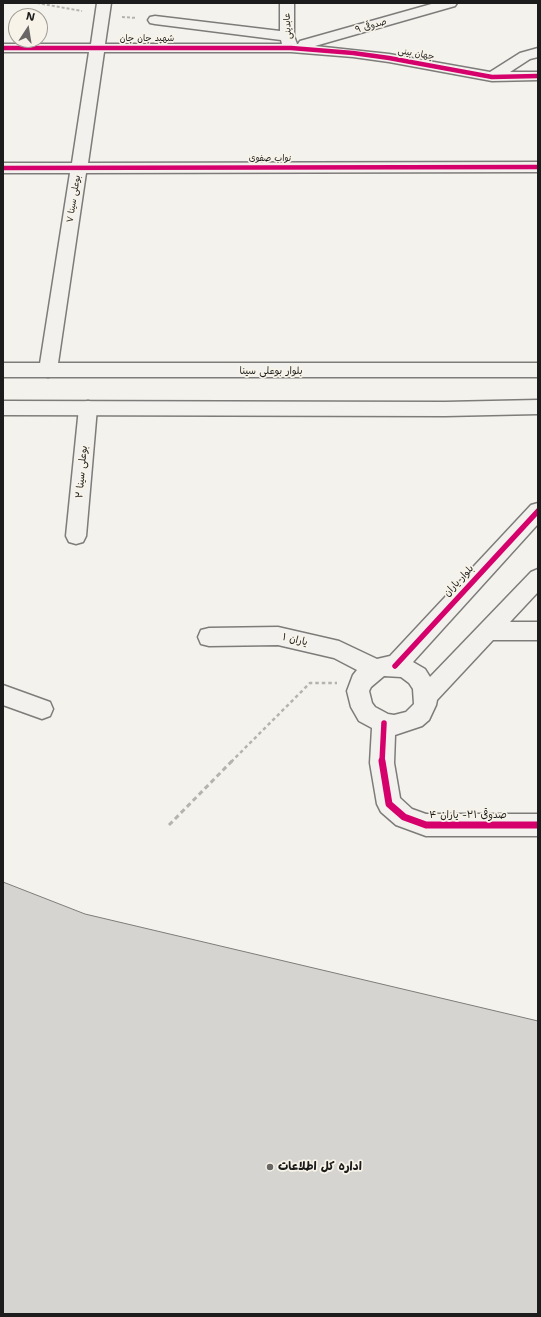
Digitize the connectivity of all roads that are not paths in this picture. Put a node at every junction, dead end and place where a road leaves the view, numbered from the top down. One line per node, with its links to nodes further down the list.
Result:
1 (287, 3): 5 (street, عابدینی)
2 (450, 3): 5 (street, صدوقی ۹)
3 (103, 9): 7 (street, بوعلی سینا ۷)
4 (155, 20): 5 (street)
5 (289, 42): 7 (street, شهید جان جان); 10 (street, جهان بینی)
6 (3, 48): 7 (street, شهید جان جان)
7 (97, 48): 13 (street, بوعلی سینا ۷)
8 (538, 52): 10 (street)
9 (538, 76): 10 (street, جهان بینی)
10 (492, 77)
11 (538, 167): 13 (street, نواب صفوی)
12 (3, 168): 13 (street, نواب صفوی)
13 (79, 168): 15 (street, بوعلی سینا ۷)
14 (3, 370): 15 (street, بلوار بوعلی سینا)
15 (48, 370): 16 (street, بلوار بوعلی سینا)
16 (538, 370)
17 (538, 407): 19 (street)
18 (3, 408): 19 (street)
19 (88, 408): 21 (street, بوعلی سینا ۲)
20 (538, 511): 26 (street, بلوار یاران)
21 (76, 536)
22 (538, 578): 23 (street)
23 (490, 631): 24 (street); 28 (street)
24 (538, 631)
25 (209, 637): 26 (street, یاران ۱)
26 (377, 672): 28 (street); 30 (street)
27 (3, 695): 29 (street)
28 (426, 696): 30 (street)
29 (42, 709)
30 (384, 724): 31 (street, صدوقی ۲۱- یاران ۴)
31 (538, 825)

